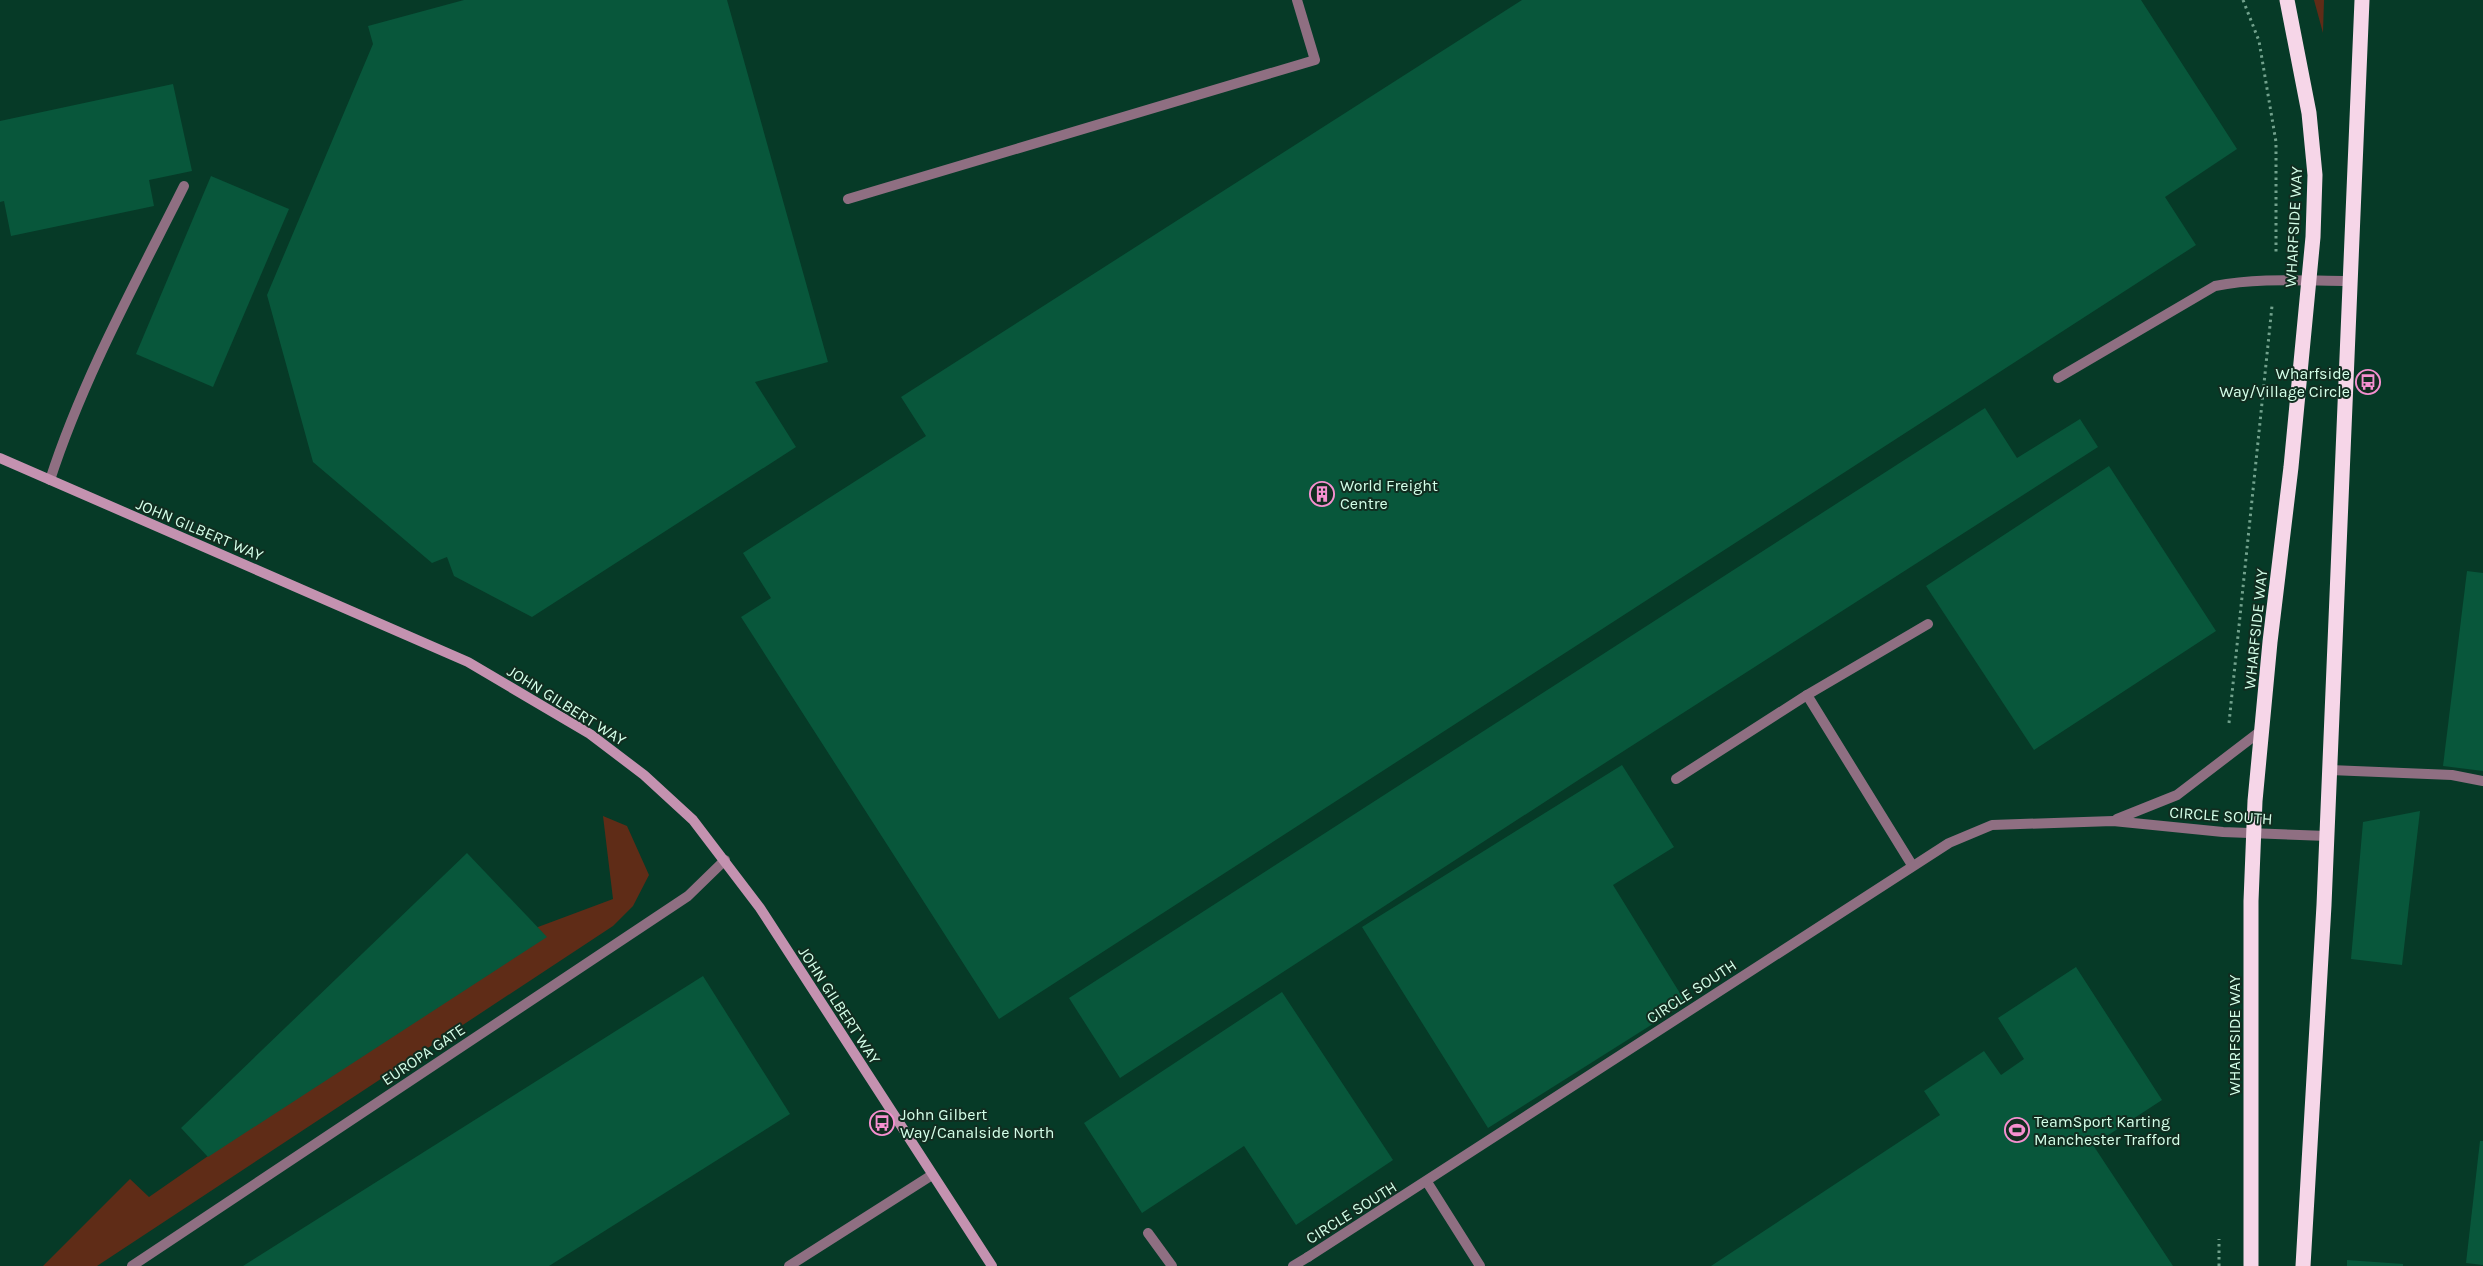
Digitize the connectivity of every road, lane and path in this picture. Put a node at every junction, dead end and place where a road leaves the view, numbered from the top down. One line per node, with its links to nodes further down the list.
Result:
1 (1296, 0): 5 (street)
2 (2287, 0): 6 (highway, WHARFSIDE WAY)
3 (2362, 0): 7 (highway)
4 (184, 186): 10 (street)
5 (848, 199)
6 (2309, 281): 7 (street); 8 (street); 13 (highway, WHARFSIDE WAY)
7 (2349, 281): 14 (highway)
8 (2058, 378)
9 (0, 458): 10 (street, JOHN GILBERT WAY)
10 (50, 480): 20 (street, JOHN GILBERT WAY)
11 (1928, 624): 12 (street)
12 (1807, 695): 15 (street); 21 (street)
13 (2262, 730): 17 (street, CIRCLE SOUTH); 18 (highway, WHARFSIDE WAY)
14 (2330, 770): 16 (street); 19 (highway)
15 (1676, 779)
16 (2483, 781)
17 (2113, 820): 18 (street, CIRCLE SOUTH); 21 (street, CIRCLE SOUTH)
18 (2254, 833): 19 (street, CIRCLE SOUTH); 31 (highway, WHARFSIDE WAY)
19 (2327, 836): 32 (highway)
20 (725, 860): 22 (street, JOHN GILBERT WAY); 25 (street, EUROPA GATE)
21 (1912, 866): 23 (street, CIRCLE SOUTH)
22 (932, 1175): 26 (street); 27 (street, JOHN GILBERT WAY)
23 (1427, 1182): 29 (street, CIRCLE SOUTH); 30 (street)
24 (1148, 1233): 28 (street)
25 (132, 1266)
26 (789, 1266)
27 (992, 1266)
28 (1172, 1266)
29 (1293, 1266)
30 (1480, 1266)
31 (2251, 1266)
32 (2303, 1266)

